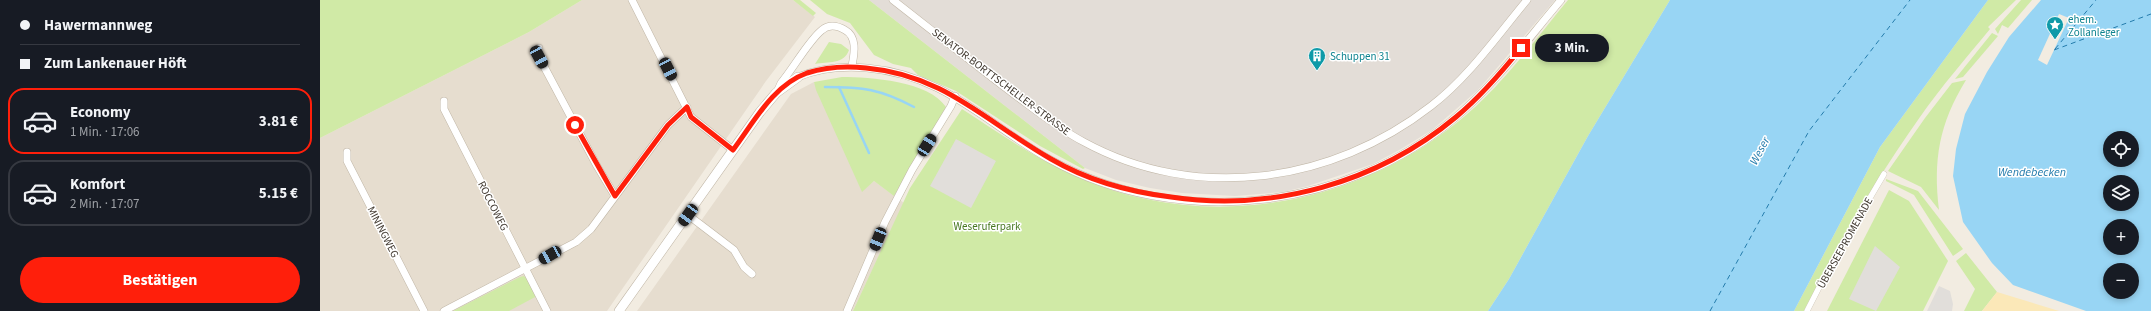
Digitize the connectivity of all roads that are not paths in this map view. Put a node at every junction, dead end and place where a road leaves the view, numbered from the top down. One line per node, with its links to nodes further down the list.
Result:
1 (632, 0): 11 (street)
2 (893, 0): 3 (street, SENATOR-BORTTSCHELLER-STRASSE)
3 (1527, 0)
4 (1561, 0): 9 (street)
5 (538, 48): 15 (street)
6 (852, 66): 7 (street); 8 (street); 9 (street)
7 (798, 77): 8 (street)
8 (776, 93): 12 (street)
9 (955, 96): 24 (street)
10 (444, 101): 17 (street, ROCCOWEG)
11 (687, 107): 12 (street); 15 (street)
12 (733, 150): 16 (street)
13 (347, 152): 20 (street, MININGWEG)
14 (1884, 174): 19 (street, ÜBERSEEPROMENADE)
15 (615, 196): 17 (street)
16 (688, 215): 18 (street); 23 (street)
17 (525, 269): 21 (street); 22 (street, ROCCOWEG)
18 (752, 274)
19 (1810, 310)
20 (424, 311)
21 (444, 311)
22 (547, 311)
23 (619, 311)
24 (847, 311)

